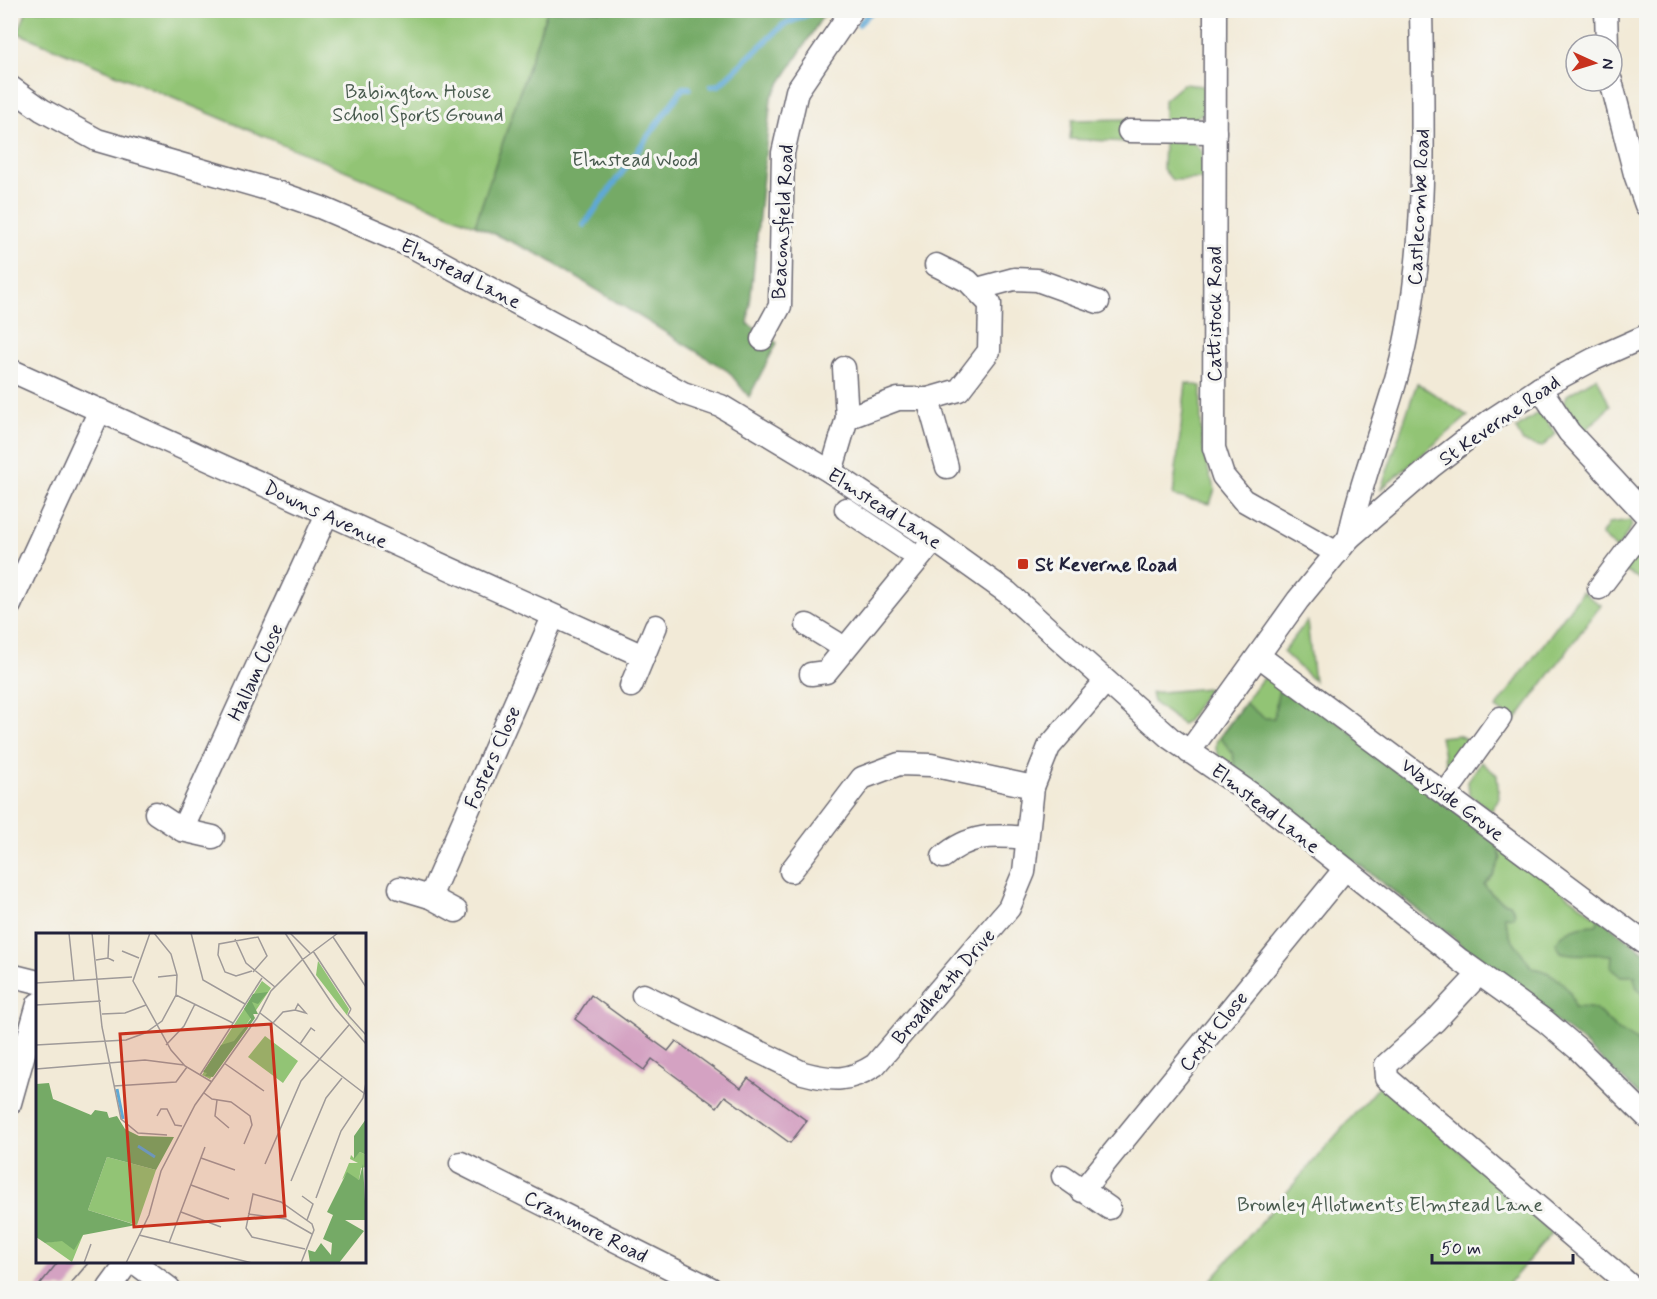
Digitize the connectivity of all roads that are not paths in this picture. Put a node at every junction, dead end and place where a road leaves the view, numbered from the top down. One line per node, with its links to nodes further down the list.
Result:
1 (852, 10): 15 (street, Beaconsfield Road)
2 (1215, 10): 9 (street, Cattistock Road)
3 (1421, 10): 29 (street, Castlecombe Road)
4 (1606, 10): 5 (street)
5 (1606, 33)
6 (10, 87): 23 (street, Elmstead Lane)
7 (1614, 93): 10 (street)
8 (1129, 131): 9 (street)
9 (1215, 132): 29 (street, Cattistock Road)
10 (1647, 205)
11 (936, 265): 12 (street)
12 (977, 290): 13 (street); 19 (street)
13 (1098, 302)
14 (1647, 336): 18 (street, St Keverne Road)
15 (762, 339)
16 (844, 368): 21 (street)
17 (10, 370): 20 (street, Downs Avenue)
18 (1539, 388): 26 (street); 29 (street, St Keverne Road)
19 (928, 399): 21 (street); 22 (street)
20 (100, 410): 25 (street, Downs Avenue); 32 (street)
21 (847, 418): 23 (street)
22 (947, 467)
23 (831, 472): 28 (street, Elmstead Lane)
24 (846, 509): 30 (street)
25 (327, 514): 33 (street, Downs Avenue); 46 (street, Hallam Close)
26 (1647, 516)
27 (1647, 526): 31 (street)
28 (926, 534): 30 (street); 36 (street); 39 (street, Elmstead Lane)
29 (1343, 545): 38 (street, St Keverne Road)
30 (907, 550): 36 (street)
31 (1599, 588)
32 (10, 605)
33 (553, 617): 37 (street, Downs Avenue); 53 (street, Fosters Close)
34 (807, 625): 36 (street)
35 (656, 626): 37 (street)
36 (835, 642)
37 (643, 656): 40 (street)
38 (1259, 656): 42 (street, St Keverne Road); 44 (street, Wayside Grove)
39 (1106, 681): 42 (street, Elmstead Lane); 43 (street, Broadheath Drive)
40 (631, 686)
41 (1500, 718): 44 (street)
42 (1189, 752): 50 (street, Elmstead Lane)
43 (1033, 788): 48 (street, Broadheath Drive); 51 (street)
44 (1446, 793): 55 (street, Wayside Grove)
45 (156, 813): 46 (street)
46 (182, 830): 47 (street)
47 (213, 837)
48 (1027, 837): 49 (street); 59 (street, Broadheath Drive)
49 (943, 857)
50 (1344, 870): 56 (street, Elmstead Lane); 65 (street, Croft Close)
51 (791, 871)
52 (400, 888): 53 (street)
53 (430, 897): 54 (street)
54 (456, 911)
55 (1647, 944)
56 (1479, 974): 62 (street, Elmstead Lane); 72 (street)
57 (10, 975): 58 (street)
58 (36, 982)
59 (643, 995)
60 (36, 1011): 61 (street)
61 (10, 1103)
62 (1647, 1116)
63 (461, 1163): 71 (street, Cranmore Road)
64 (1063, 1176): 65 (street)
65 (1082, 1191): 66 (street)
66 (1109, 1208)
67 (127, 1263): 69 (street)
68 (135, 1263): 70 (street)
69 (109, 1288)
70 (169, 1288)
71 (710, 1288)
72 (1633, 1288)

